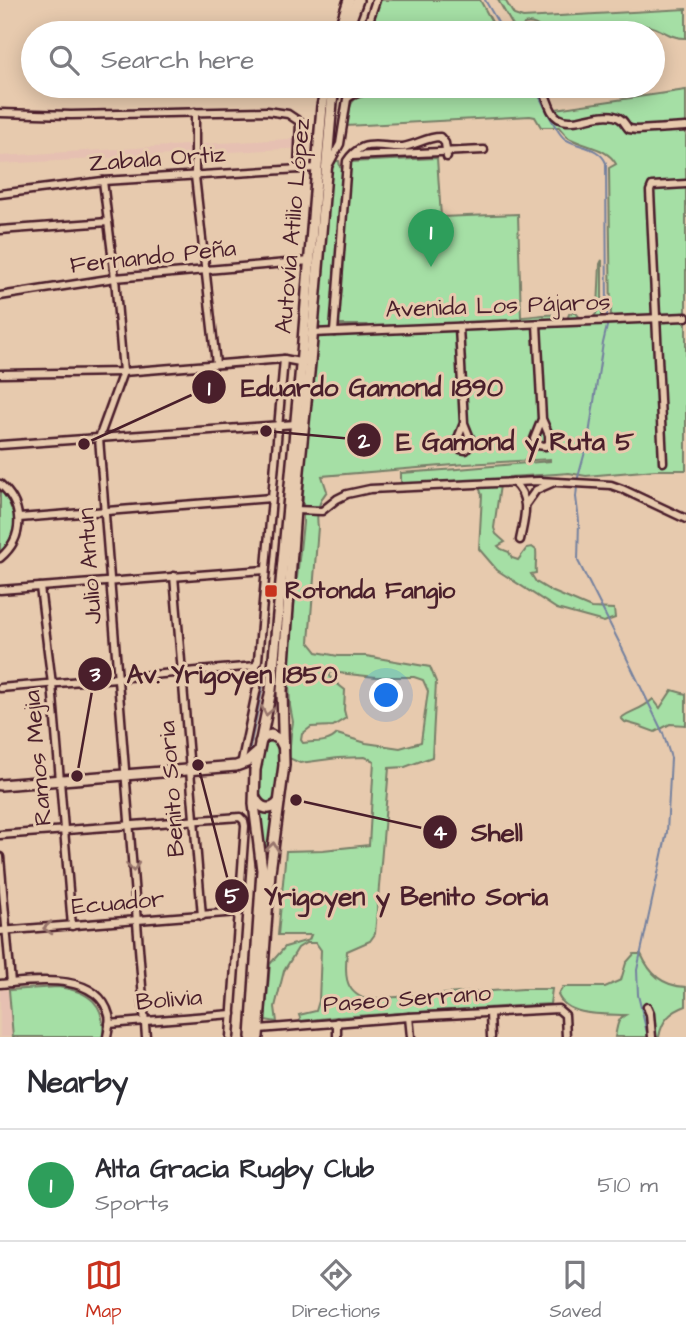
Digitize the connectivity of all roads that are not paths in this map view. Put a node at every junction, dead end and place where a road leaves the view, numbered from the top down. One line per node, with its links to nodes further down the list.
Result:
1 (349, 0): 4 (main road)
2 (358, 0): 5 (main road)
3 (376, 0): 6 (street)
4 (342, 21)
5 (350, 21)
6 (369, 21)
7 (324, 98): 18 (main road, Autovía Atilio López)
8 (333, 98): 18 (main road, Autovía Atilio López)
9 (547, 98): 13 (street)
10 (347, 99): 18 (street)
11 (195, 112): 12 (street); 17 (street); 19 (street)
12 (0, 113)
13 (686, 127)
14 (484, 150): 15 (street)
15 (447, 155): 16 (street); 16 (street)
16 (350, 156): 33 (street)
17 (298, 169): 18 (street, Zabala Ortiz); 19 (street, Zabala Ortiz)
18 (322, 169): 25 (main road, Autovía Atilio López); 34 (main road, Autovía Atilio López)
19 (195, 176): 20 (street, Zabala Ortiz); 26 (street)
20 (103, 181): 22 (street, Zabala Ortiz); 23 (street, Julio Antun)
21 (686, 184): 30 (street)
22 (0, 194)
23 (108, 222): 24 (street); 27 (street, Julio Antun)
24 (0, 230)
25 (310, 261): 26 (street, Fernando Peña); 36 (main road, Autovía Atilio López)
26 (205, 270): 27 (street, Fernando Peña); 37 (street)
27 (115, 278): 28 (street, Fernando Peña); 38 (street, Julio Antun)
28 (0, 296)
29 (686, 317): 30 (street, Avenida Los Pájaros)
30 (656, 319): 31 (street, Avenida Los Pájaros); 46 (street)
31 (537, 324): 32 (street, Avenida Los Pájaros); 40 (street)
32 (459, 327): 33 (street, Avenida Los Pájaros); 41 (street)
33 (334, 332): 34 (street, Avenida Los Pájaros)
34 (312, 333): 36 (main road, Autovía Atilio López)
35 (284, 359): 36 (street); 37 (street); 43 (street)
36 (306, 363): 42 (main road, Autovía Atilio López); 52 (main road, Autovía Atilio López)
37 (216, 364): 38 (street)
38 (123, 372): 39 (street); 44 (street, Julio Antun)
39 (0, 374)
40 (542, 419)
41 (464, 422)
42 (296, 424): 43 (street); 68 (main road, Autovía Atilio López, one-way to 68)
43 (278, 425): 44 (street); 50 (street)
44 (99, 438): 45 (street); 53 (street, Julio Antun)
45 (0, 445)
46 (663, 462)
47 (513, 482): 48 (street); 51 (street); 52 (street)
48 (555, 482): 51 (street); 55 (street)
49 (0, 484): 54 (street)
50 (271, 498): 53 (street); 58 (street)
51 (525, 506): 56 (street)
52 (295, 510): 69 (main road, Autovía Atilio López)
53 (105, 511): 54 (street); 60 (street, Julio Antun)
54 (19, 518): 57 (street)
55 (686, 519)
56 (520, 540)
57 (0, 558)
58 (265, 570): 59 (street); 63 (street)
59 (174, 576): 60 (street); 64 (street, Benito Soria)
60 (111, 581): 61 (street); 65 (street, Julio Antun)
61 (40, 587): 62 (street); 66 (street, Ramos Mejia)
62 (0, 590)
63 (256, 666): 64 (street); 71 (street)
64 (183, 673): 65 (street); 72 (street, Benito Soria)
65 (118, 678): 66 (street); 73 (street, Julio Antun)
66 (52, 684): 67 (street); 74 (street, Ramos Mejia)
67 (0, 688)
68 (260, 743): 69 (main road); 70 (main road, Autovía Atilio López)
69 (283, 747): 78 (main road, Autovía Atilio López)
70 (257, 753): 71 (main road); 75 (main road, Autovía Atilio López)
71 (241, 765): 72 (main road)
72 (191, 771): 73 (main road); 75 (main road); 79 (street, Benito Soria)
73 (126, 777): 74 (main road); 80 (street, Julio Antun)
74 (60, 783): 76 (main road); 81 (street, Ramos Mejia)
75 (254, 786): 77 (main road, Autovía Atilio López)
76 (0, 787)
77 (254, 797): 78 (main road); 103 (main road, Autovía Atilio López)
78 (279, 802): 99 (main road, Autovía Atilio López, one-way to 78)
79 (193, 821): 80 (street); 84 (street); 85 (street, Benito Soria)
80 (130, 825): 81 (street); 86 (street, Julio Antun, one-way to 86)
81 (63, 830): 82 (street); 87 (street, Ramos Mejia)
82 (0, 835)
83 (0, 856): 88 (street)
84 (239, 912): 85 (street, Ecuador); 93 (street)
85 (202, 916): 86 (street, Ecuador)
86 (138, 921): 87 (street, Ecuador); 95 (street, Julio Antun)
87 (72, 926): 88 (street, Ecuador, one-way to 88)
88 (3, 931): 89 (street)
89 (11, 983): 90 (street); 97 (street)
90 (0, 984)
91 (647, 1007): 109 (street)
92 (490, 1013): 94 (street, Paseo Serrano); 107 (street); 108 (street, Paseo Serrano)
93 (232, 1014): 95 (street, Bolivia); 102 (street)
94 (409, 1017): 96 (street, Paseo Serrano); 106 (street)
95 (145, 1021): 97 (street, Bolivia); 101 (street, Julio Antun)
96 (337, 1022): 98 (street, Paseo Serrano); 105 (street)
97 (109, 1024): 100 (street)
98 (273, 1027): 99 (street, Paseo Serrano); 104 (street)
99 (258, 1033)
100 (107, 1037)
101 (146, 1037)
102 (230, 1037)
103 (251, 1037)
104 (272, 1037)
105 (338, 1037)
106 (411, 1037)
107 (491, 1037)
108 (566, 1037)
109 (652, 1037)

